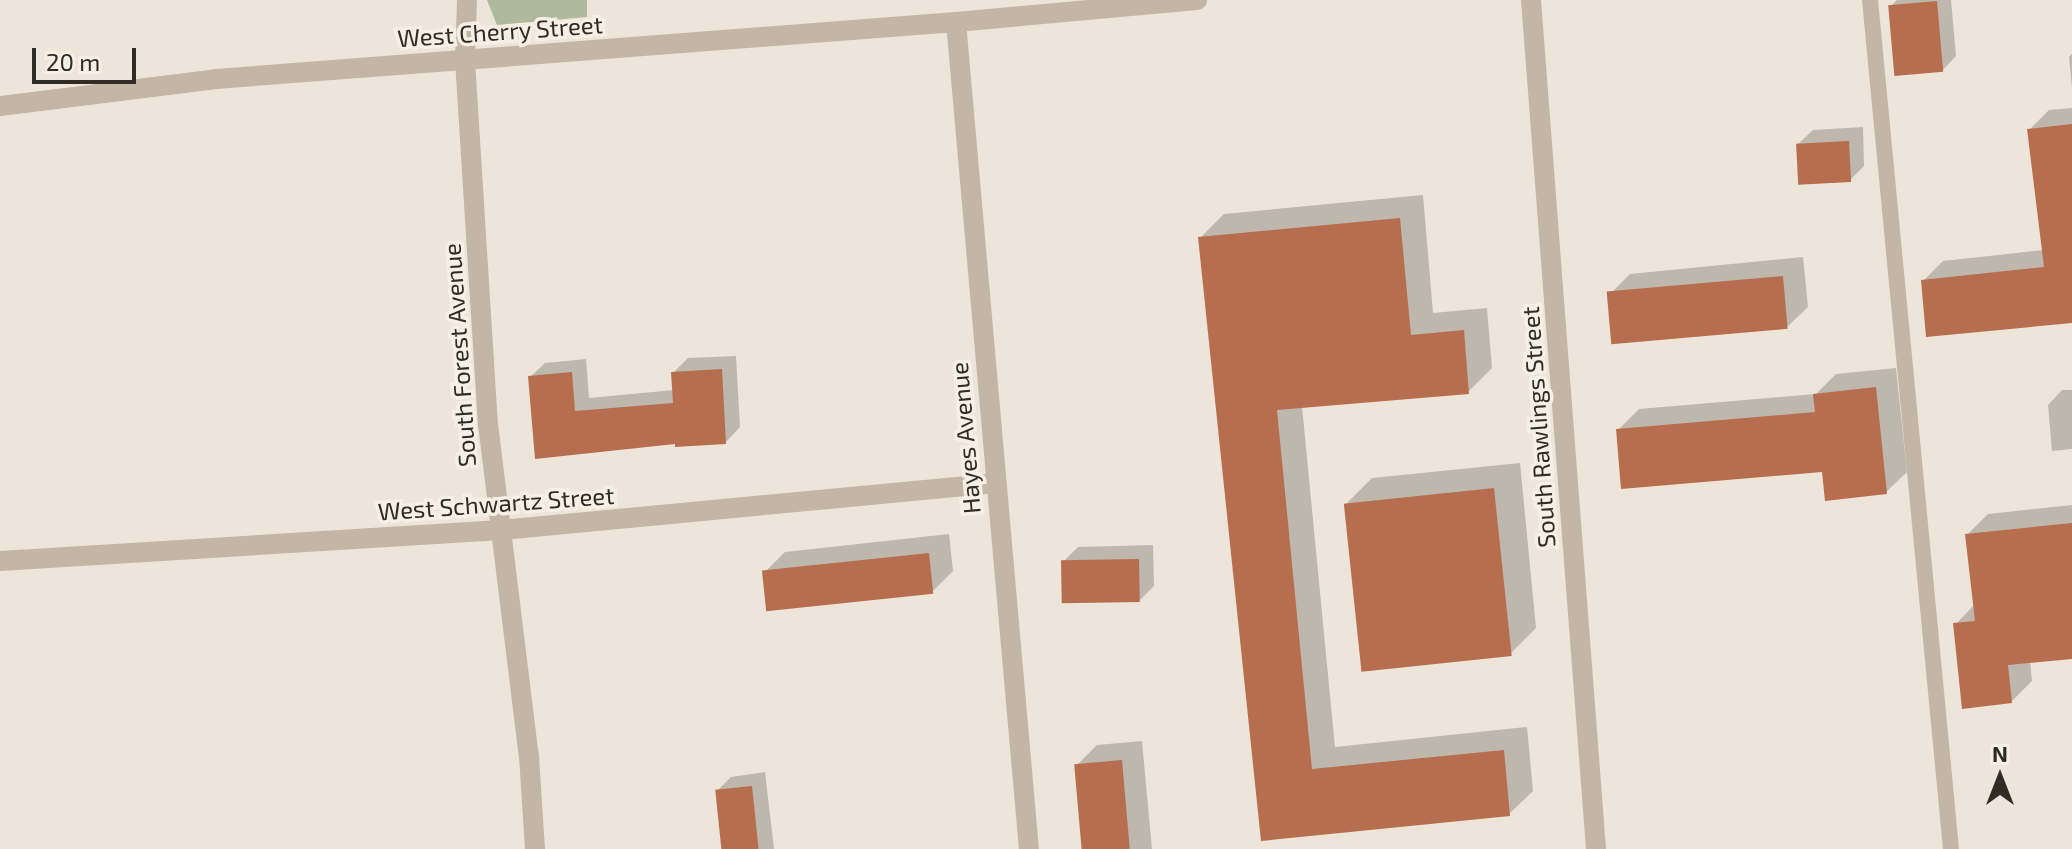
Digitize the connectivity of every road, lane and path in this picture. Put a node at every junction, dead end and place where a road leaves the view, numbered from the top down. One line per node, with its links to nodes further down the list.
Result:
1 (467, 0): 6 (street, South Forest Avenue)
2 (1197, 0): 5 (street, West Cherry Street)
3 (1531, 0): 13 (street, South Rawlings Street)
4 (1870, 0): 14 (lane)
5 (956, 22): 6 (street, West Cherry Street); 8 (street, Hayes Avenue)
6 (465, 60): 7 (street, West Cherry Street); 9 (street, South Forest Avenue)
7 (0, 106)
8 (994, 483): 9 (street, West Schwartz Street); 12 (street, Hayes Avenue)
9 (501, 530): 10 (street, West Schwartz Street); 11 (street, South Forest Avenue)
10 (0, 561)
11 (535, 849)
12 (1029, 849)
13 (1596, 849)
14 (1951, 849)

